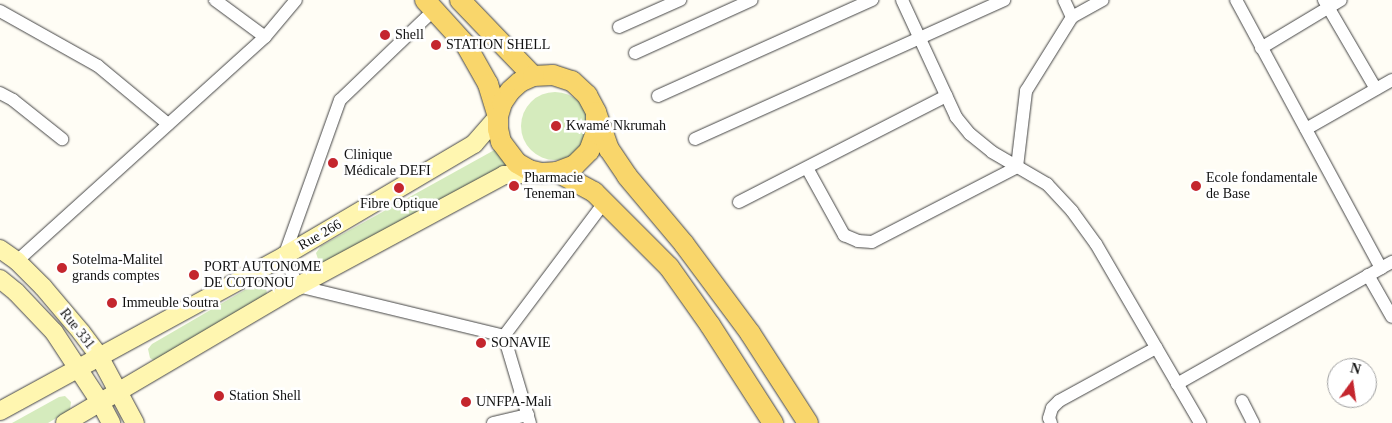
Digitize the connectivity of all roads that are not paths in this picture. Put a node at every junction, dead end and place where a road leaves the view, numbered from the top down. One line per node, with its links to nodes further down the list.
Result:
1 (215, 0): 18 (street)
2 (296, 0): 18 (street)
3 (460, 0): 22 (main road)
4 (680, 0): 17 (street)
5 (752, 0): 21 (street)
6 (872, 0): 26 (street)
7 (902, 0): 19 (street)
8 (1004, 0): 19 (street)
9 (1064, 0): 16 (street)
10 (1103, 0): 16 (street)
11 (1236, 0): 20 (street)
12 (1340, 0): 13 (street)
13 (1326, 4): 20 (street); 24 (street)
14 (429, 5): 29 (main road); 40 (street)
15 (0, 11): 30 (street)
16 (1072, 17): 34 (street)
17 (619, 27)
18 (265, 37): 30 (street)
19 (919, 38): 27 (street); 33 (street)
20 (1262, 48): 31 (street)
21 (634, 53)
22 (533, 76): 28 (main road); 29 (main road)
23 (1392, 80): 24 (street)
24 (1376, 90): 31 (street)
25 (0, 93): 32 (street)
26 (658, 96)
27 (946, 96): 34 (street); 35 (street)
28 (596, 112): 36 (main road); 62 (main road)
29 (498, 116): 36 (main road); 40 (main road, Rue 266)
30 (168, 124): 41 (street)
31 (1306, 130): 42 (street)
32 (62, 139)
33 (695, 139)
34 (1017, 167): 35 (street); 48 (street)
35 (807, 168): 37 (street)
36 (549, 173): 38 (main road); 45 (main road)
37 (739, 202)
38 (604, 203): 47 (street); 61 (main road)
39 (0, 249): 41 (main road, Rue 331)
40 (284, 256): 45 (street); 49 (main road, Rue 266)
41 (17, 261): 49 (main road, Rue 331)
42 (1386, 265): 43 (street)
43 (1368, 275): 46 (street); 51 (street)
44 (0, 279): 50 (main road, Rue 331)
45 (298, 286): 47 (street); 52 (main road)
46 (1392, 317)
47 (504, 336): 56 (street)
48 (1156, 348): 51 (street); 63 (street)
49 (98, 356): 50 (main road, Rue 266); 52 (main road, Rue 331)
50 (78, 369): 54 (main road, Rue 331); 55 (main road, Rue 266)
51 (1177, 384): 64 (street)
52 (118, 392): 54 (main road); 59 (main road, Rue 331)
53 (1242, 401): 65 (street)
54 (100, 402): 57 (main road); 58 (main road, Rue 331)
55 (0, 411)
56 (529, 419): 60 (street)
57 (65, 423)
58 (111, 423)
59 (135, 423)
60 (493, 423)
61 (773, 423)
62 (808, 423)
63 (1051, 423)
64 (1200, 423)
65 (1253, 423)

